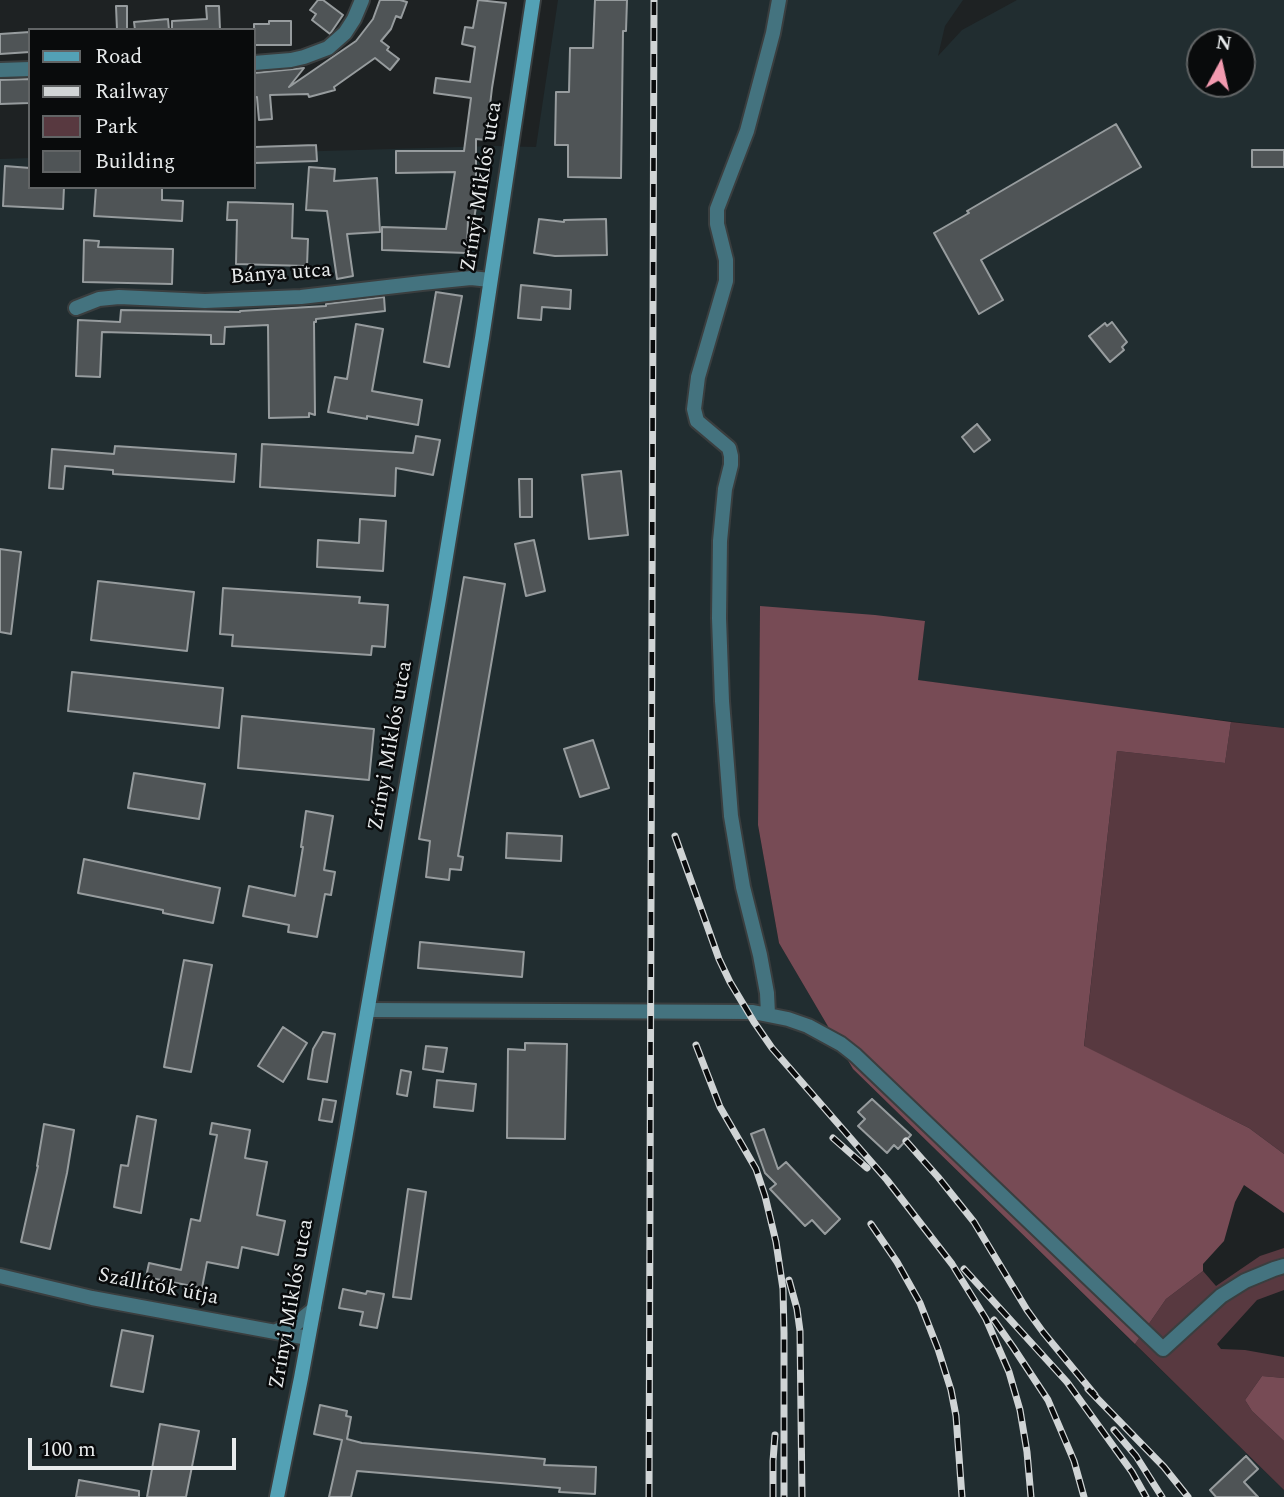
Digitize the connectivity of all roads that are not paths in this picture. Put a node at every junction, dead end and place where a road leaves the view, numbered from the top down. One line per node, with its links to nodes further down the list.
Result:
1 (362, 0): 4 (street)
2 (533, 0): 7 (main road, Zrínyi Miklós utca)
3 (779, 0): 10 (street)
4 (256, 63)
5 (28, 69): 6 (street)
6 (0, 70)
7 (490, 279): 8 (street, Bánya utca); 9 (main road, Zrínyi Miklós utca)
8 (76, 308)
9 (368, 1010): 10 (street); 13 (main road, Zrínyi Miklós utca)
10 (768, 1014): 11 (street)
11 (1284, 1266)
12 (0, 1276): 14 (street, Szállítók útja)
13 (314, 1309): 14 (street); 15 (main road, Zrínyi Miklós utca)
14 (275, 1331): 15 (street, Szállítók útja)
15 (309, 1338): 16 (main road, Zrínyi Miklós utca)
16 (277, 1497)

